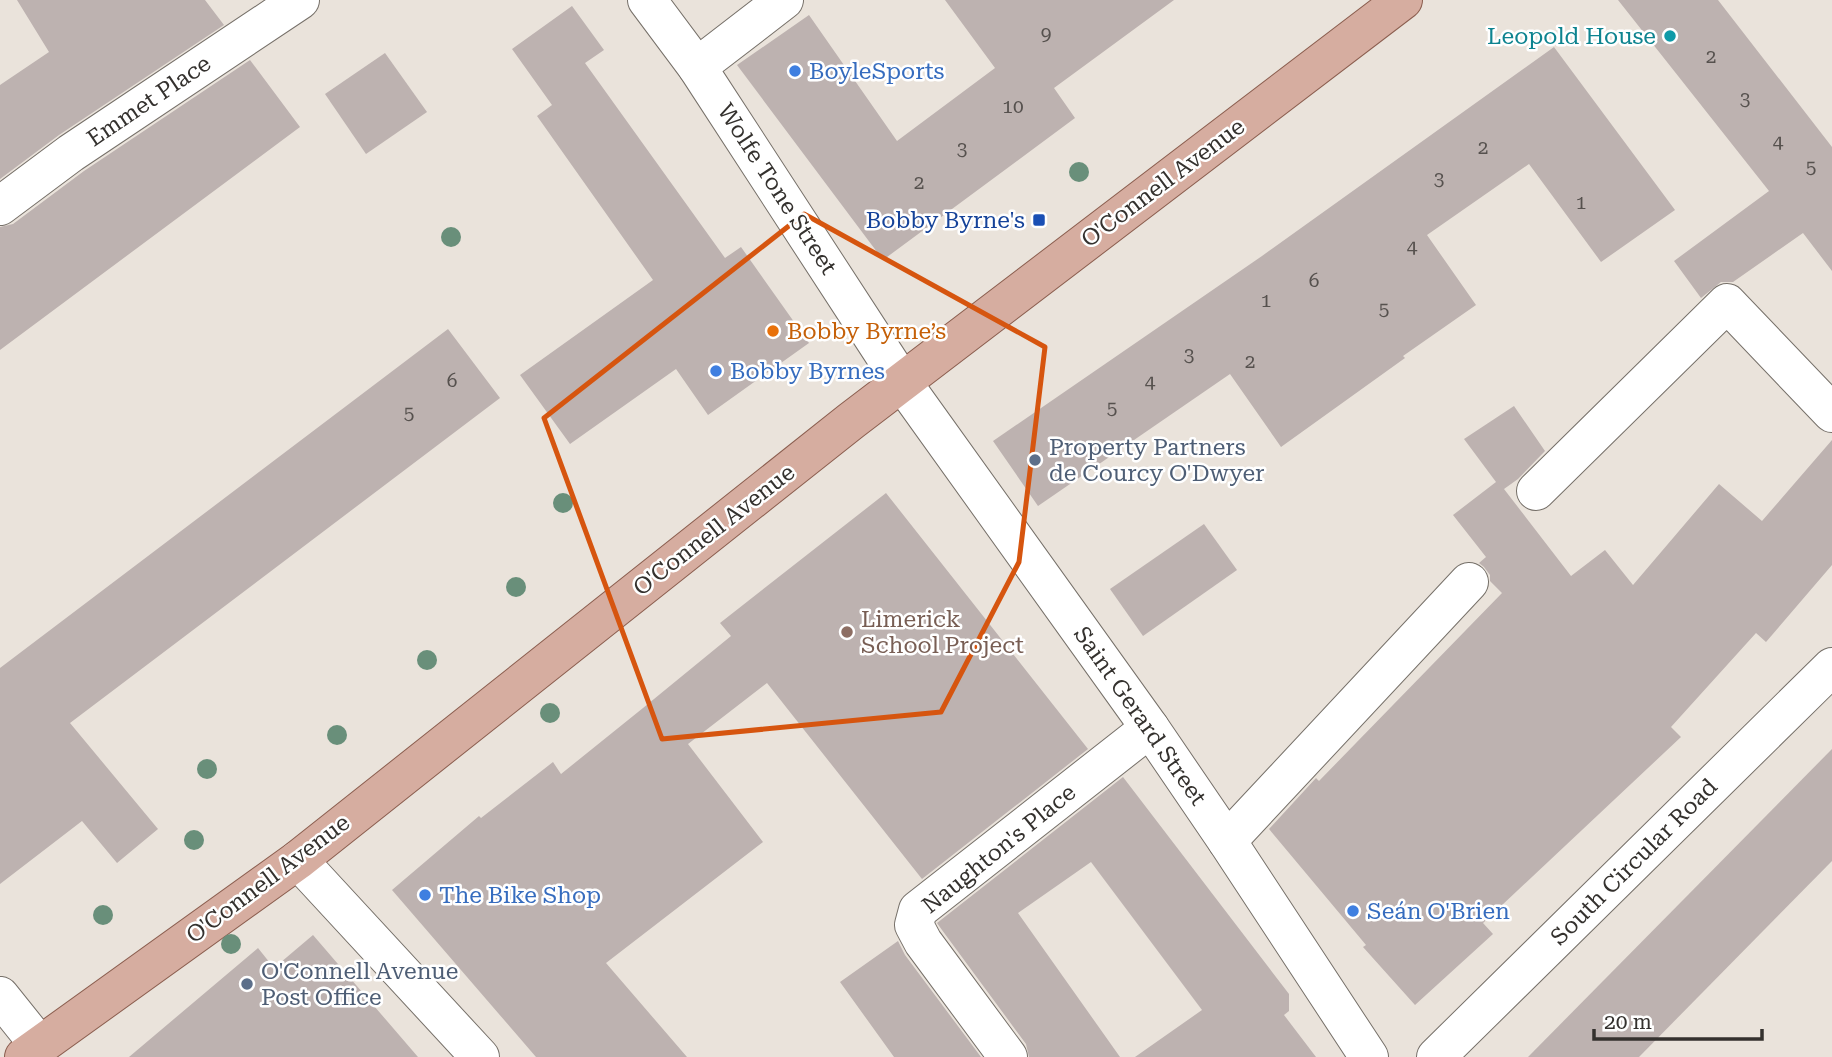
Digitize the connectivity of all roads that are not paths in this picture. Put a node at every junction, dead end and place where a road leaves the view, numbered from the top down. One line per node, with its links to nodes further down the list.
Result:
1 (300, 0): 6 (street, Emmet Place)
2 (647, 0): 5 (street, Wolfe Tone Street)
3 (784, 0): 5 (street)
4 (1403, 0): 7 (main road, O'Connell Avenue)
5 (697, 67): 7 (street, Wolfe Tone Street)
6 (0, 206)
7 (902, 382): 12 (street, Saint Gerard Street); 14 (main road, O'Connell Avenue)
8 (1832, 413): 9 (street)
9 (1536, 491)
10 (1469, 582): 13 (street)
11 (1832, 667): 20 (street, South Circular Road)
12 (1150, 728): 13 (street, Saint Gerard Street); 18 (street, Naughton's Place)
13 (1227, 841): 19 (street, Saint Gerard Street)
14 (298, 860): 16 (main road, O'Connell Avenue); 17 (street)
15 (0, 996): 16 (street)
16 (32, 1051)
17 (480, 1057)
18 (1008, 1057)
19 (1369, 1057)
20 (1436, 1057)

